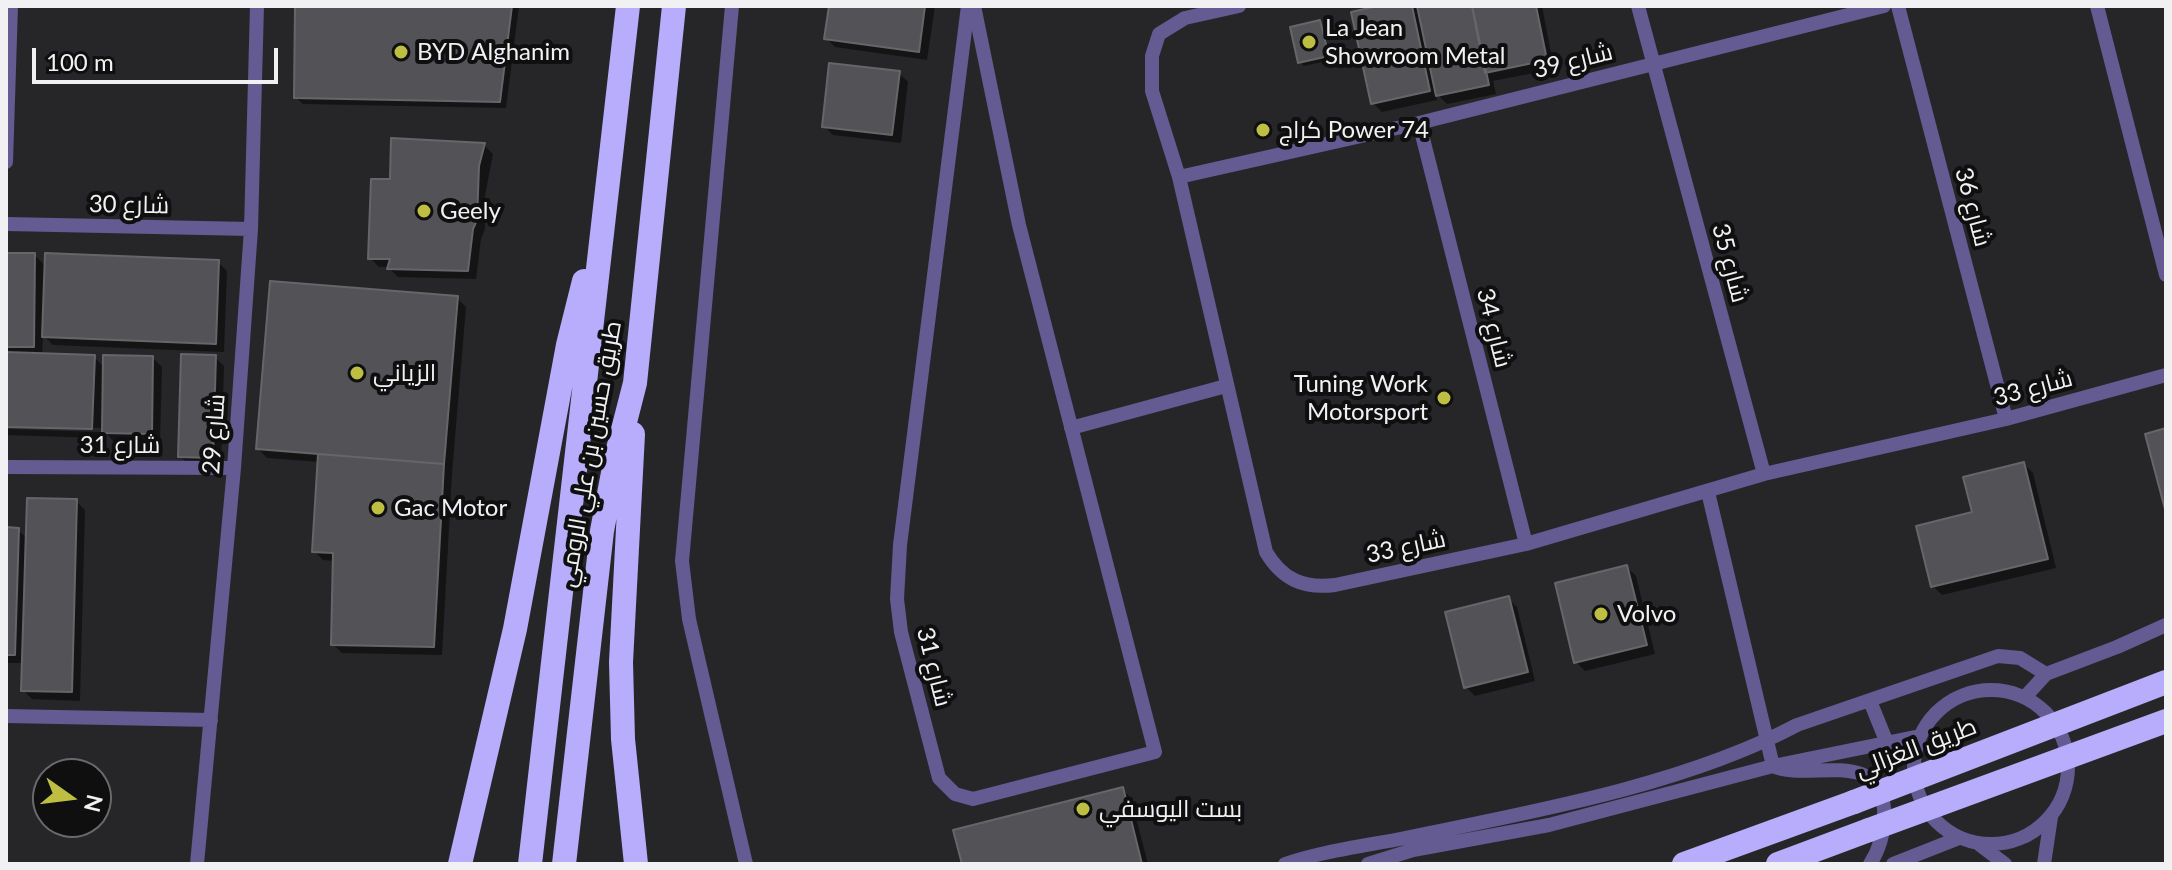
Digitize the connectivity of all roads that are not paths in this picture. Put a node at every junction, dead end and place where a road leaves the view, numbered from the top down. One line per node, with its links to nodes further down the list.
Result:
1 (11, 6): 14 (street)
2 (257, 6): 18 (street, شارع 29)
3 (628, 6): 16 (highway, طريق حسين بن علي الرومي)
4 (674, 6): 21 (highway, طريق حسين بن علي الرومي)
5 (732, 6): 54 (street)
6 (971, 6): 24 (street, شارع 31); 24 (street, شارع 31)
7 (1239, 6): 15 (street, شارع 33)
8 (1638, 6): 12 (street, شارع 35)
9 (1884, 6): 12 (street, شارع 39)
10 (1898, 6): 23 (street, شارع 36)
11 (2097, 6): 19 (street)
12 (1653, 63): 13 (street, شارع 39); 27 (street, شارع 35)
13 (1419, 123): 15 (street, شارع 39); 29 (street, شارع 34)
14 (6, 162)
15 (1179, 177): 22 (street, شارع 33)
16 (603, 217): 42 (highway); 50 (highway, طريق حسين بن علي الرومي)
17 (6, 224): 18 (street, شارع 30)
18 (251, 229): 26 (street, شارع 29)
19 (2166, 275)
20 (2166, 375): 23 (street, شارع 33)
21 (635, 383): 43 (highway); 51 (highway, طريق حسين بن علي الرومي)
22 (1226, 386): 24 (street); 29 (street, شارع 33)
23 (2006, 419): 27 (street, شارع 33)
24 (1071, 428)
25 (6, 467): 26 (street, شارع 31)
26 (234, 468): 36 (street, شارع 29)
27 (1764, 474): 28 (street, شارع 33)
28 (1708, 492): 29 (street, شارع 33); 39 (street)
29 (1526, 544)
30 (2166, 625): 31 (street)
31 (2046, 674): 33 (street); 34 (street)
32 (2166, 682): 57 (highway, طريق الغزالي, bridge)
33 (2025, 697): 38 (street); 44 (street)
34 (1870, 701): 39 (street); 40 (street)
35 (6, 716): 36 (street)
36 (211, 720): 47 (street, شارع 29)
37 (2166, 721): 58 (highway, bridge)
38 (1920, 736): 40 (street); 45 (street)
39 (1768, 741): 41 (street); 55 (street)
40 (1887, 743): 41 (street)
41 (1773, 766): 56 (street); 59 (street)
42 (470, 817): 48 (highway); 49 (highway)
43 (631, 817): 52 (highway); 53 (highway)
44 (2051, 817): 46 (street); 62 (street)
45 (1959, 838): 46 (street); 60 (street)
46 (1979, 844): 61 (street)
47 (197, 864)
48 (449, 864)
49 (463, 864)
50 (530, 864)
51 (564, 864)
52 (628, 864)
53 (639, 864)
54 (746, 864)
55 (1285, 864)
56 (1368, 864)
57 (1684, 864)
58 (1778, 864)
59 (1870, 864)
60 (1893, 864)
61 (2005, 864)
62 (2044, 864)

